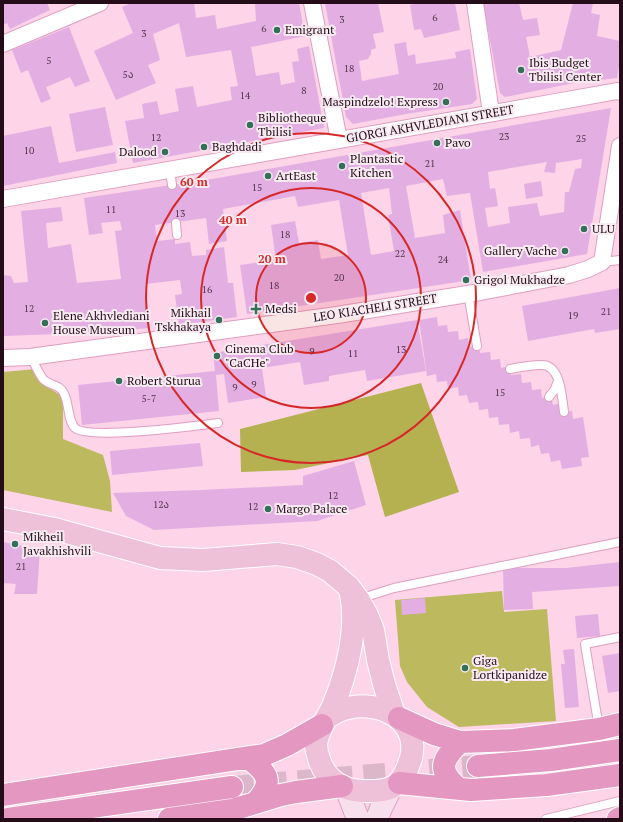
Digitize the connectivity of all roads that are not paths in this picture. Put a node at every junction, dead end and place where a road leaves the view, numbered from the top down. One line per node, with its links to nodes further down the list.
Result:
1 (100, 3): 4 (street)
2 (312, 3): 7 (street)
3 (475, 3): 6 (street)
4 (3, 44)
5 (620, 92): 6 (street, GIORGI AKHVLEDIANI STREET)
6 (491, 114): 7 (street, GIORGI AKHVLEDIANI STREET)
7 (339, 140): 9 (street, GIORGI AKHVLEDIANI STREET)
8 (620, 146): 13 (street)
9 (3, 200)
10 (176, 223): 11 (lane)
11 (177, 235)
12 (620, 260): 13 (lane)
13 (602, 262): 14 (street, LEO KIACHELI STREET)
14 (468, 294): 15 (lane); 16 (street, LEO KIACHELI STREET)
15 (478, 346)
16 (30, 356): 17 (street, LEO KIACHELI STREET); 22 (lane)
17 (3, 358)
18 (510, 369): 19 (lane)
19 (558, 381): 20 (lane); 21 (lane)
20 (549, 397)
21 (564, 412)
22 (218, 424)
23 (3, 520): 25 (main road)
24 (620, 542): 25 (lane)
25 (354, 593): 27 (main road); 28 (main road)
26 (620, 637): 30 (lane)
27 (396, 716): 28 (main road); 31 (highway); 37 (main road)
28 (325, 721): 33 (highway); 38 (main road)
29 (620, 724): 30 (highway)
30 (599, 729): 31 (highway)
31 (460, 742): 39 (highway)
32 (620, 750): 34 (highway)
33 (248, 758): 40 (highway); 42 (highway)
34 (478, 766)
35 (620, 775): 39 (highway)
36 (232, 786): 43 (highway)
37 (395, 786): 38 (main road); 39 (highway); 46 (main road)
38 (344, 787): 42 (highway); 45 (main road)
39 (459, 789)
40 (3, 795)
41 (620, 801): 47 (lane)
42 (256, 802): 44 (highway)
43 (8, 819)
44 (169, 819)
45 (358, 819)
46 (377, 819)
47 (546, 819)

